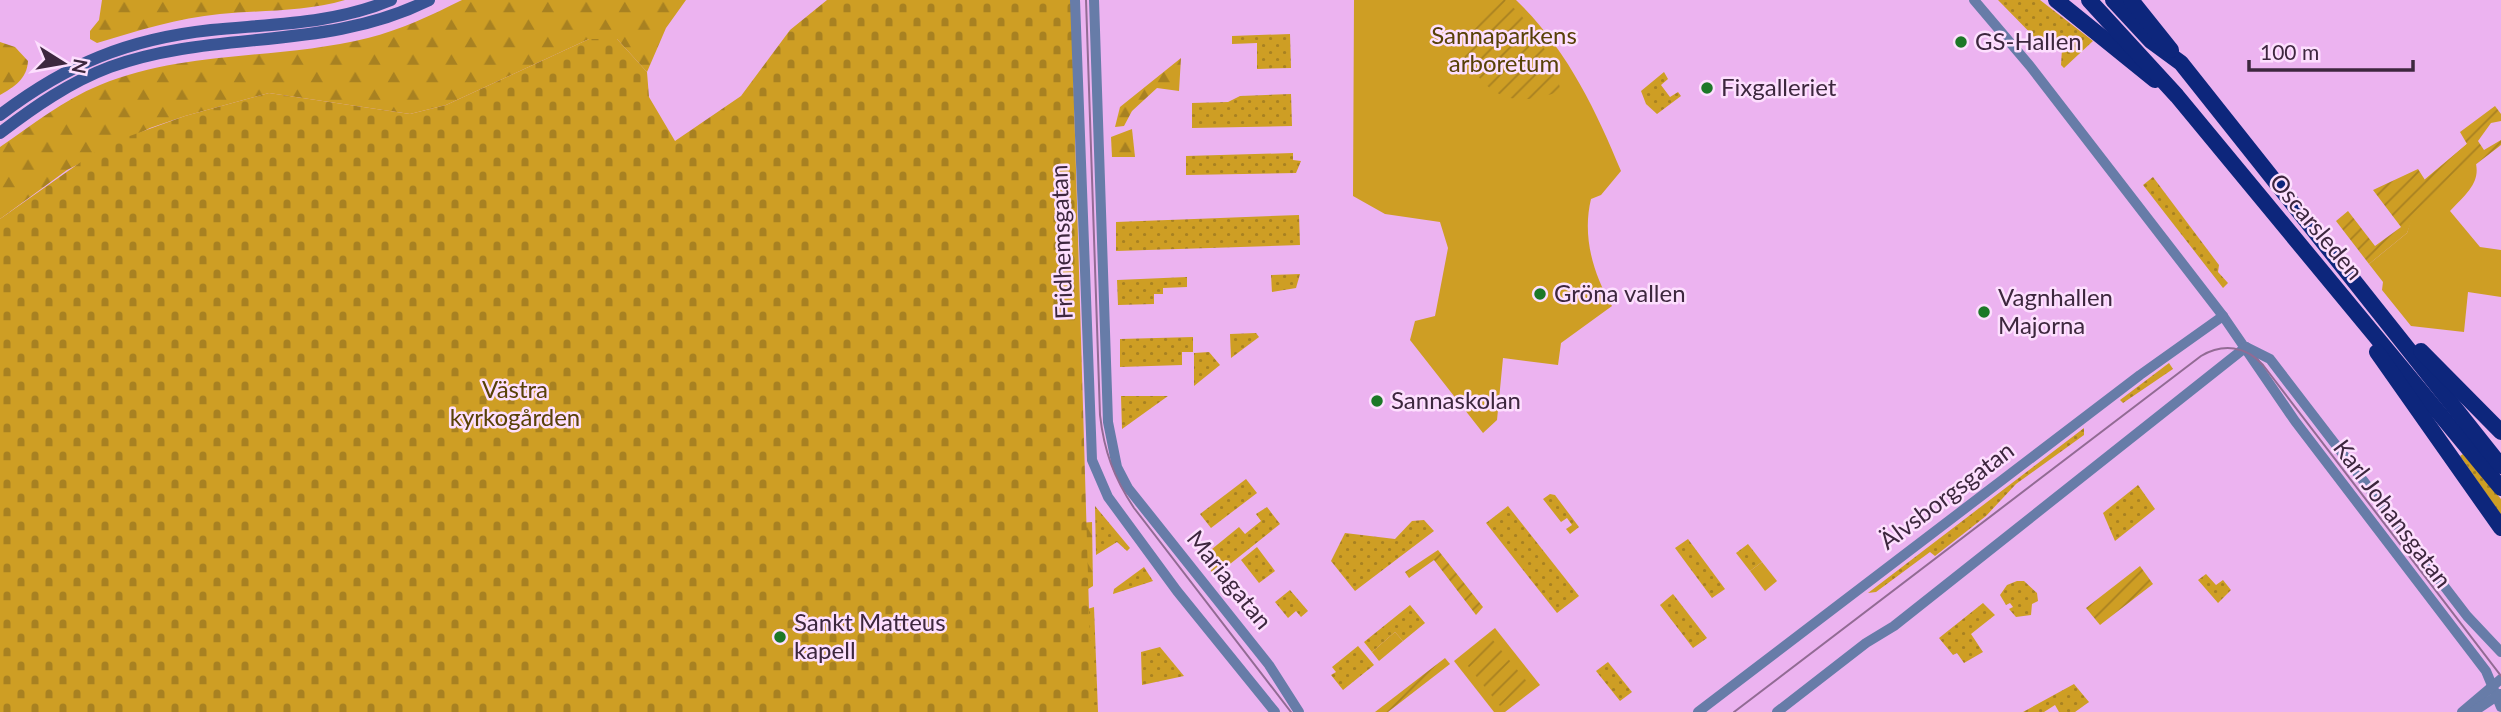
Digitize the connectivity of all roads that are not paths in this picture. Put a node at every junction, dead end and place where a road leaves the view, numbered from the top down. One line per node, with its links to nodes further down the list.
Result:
1 (391, 0): 12 (main road)
2 (429, 0): 13 (main road)
3 (1075, 0): 21 (street, Fridhemsgatan)
4 (1094, 0): 20 (street, Fridhemsgatan)
5 (1974, 0): 15 (street, Karl Johansgatan)
6 (2056, 0): 11 (highway)
7 (2089, 0): 11 (highway, Oscarsleden)
8 (2113, 0): 10 (highway, Oscarsleden)
9 (2131, 0): 10 (highway)
10 (2181, 63): 16 (highway, Oscarsleden)
11 (2177, 96): 14 (highway, Oscarsleden)
12 (0, 115)
13 (0, 133)
14 (2339, 290): 22 (highway, Oscarsleden); 23 (highway)
15 (2223, 316): 17 (street, Karl Johansgatan); 30 (street, Älvsborgsgatan)
16 (2402, 338): 18 (highway); 19 (highway, Oscarsleden)
17 (2244, 349): 24 (street, Karl Johansgatan); 27 (street, Karl Johansgatan); 31 (street)
18 (2501, 432)
19 (2501, 466)
20 (1122, 477): 29 (street, Mariagatan)
21 (1099, 481): 28 (street, Mariagatan)
22 (2501, 488)
23 (2501, 528)
24 (2482, 631): 25 (street); 26 (street, Karl Johansgatan)
25 (2501, 638)
26 (2501, 652)
27 (2498, 693): 32 (street); 33 (street)
28 (1275, 712)
29 (1299, 712)
30 (1698, 712)
31 (1777, 712)
32 (2462, 712)
33 (2473, 712)

